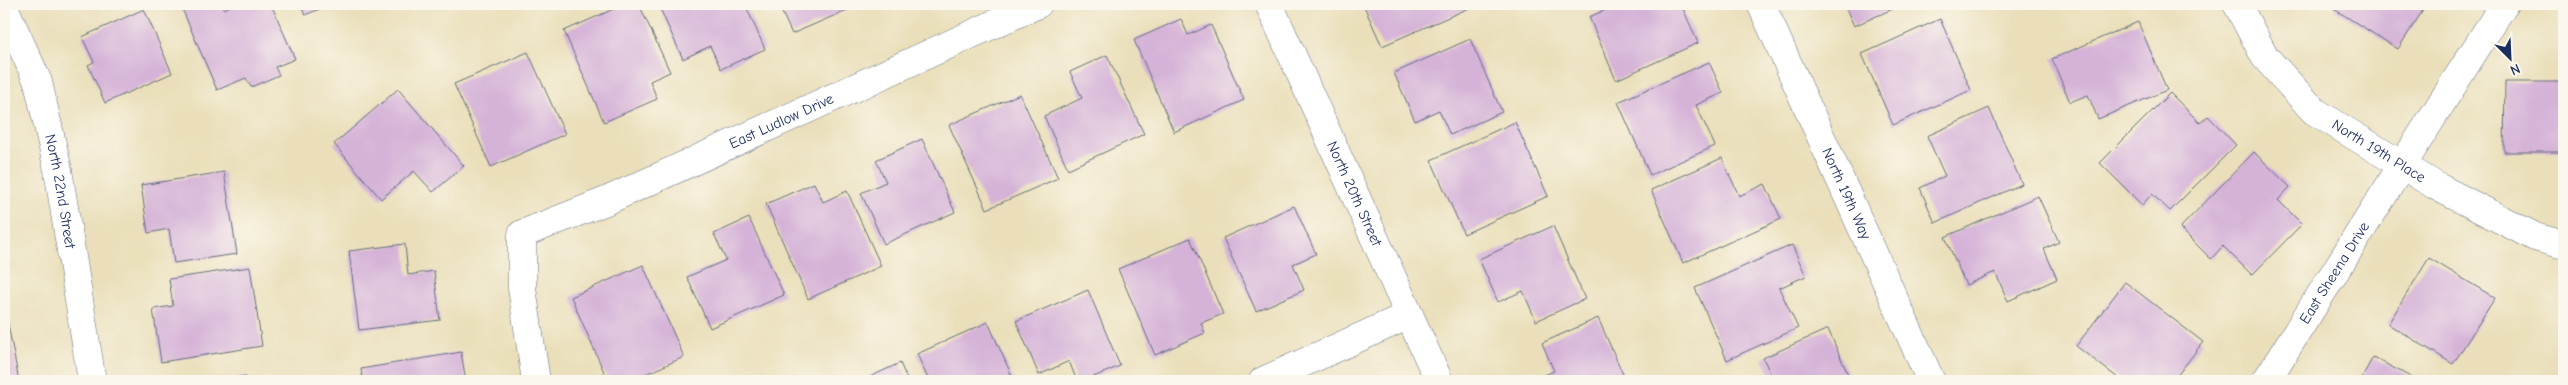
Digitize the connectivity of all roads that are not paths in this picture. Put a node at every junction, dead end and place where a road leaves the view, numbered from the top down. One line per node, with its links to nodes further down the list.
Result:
1 (1038, 4): 11 (street, East Ludlow Drive)
2 (1270, 4): 9 (street, North 20th Street)
3 (1761, 4): 14 (street, North 19th Way)
4 (2238, 4): 7 (street, North 19th Place)
5 (2504, 4): 7 (street, East Sheena Drive)
6 (4, 7): 10 (street, North 22nd Street)
7 (2403, 164): 8 (street, North 19th Place); 15 (street, East Sheena Drive)
8 (2564, 245)
9 (1409, 315): 12 (street); 13 (street, North 20th Street)
10 (92, 381)
11 (536, 381)
12 (1263, 381)
13 (1439, 381)
14 (1932, 381)
15 (2266, 381)

